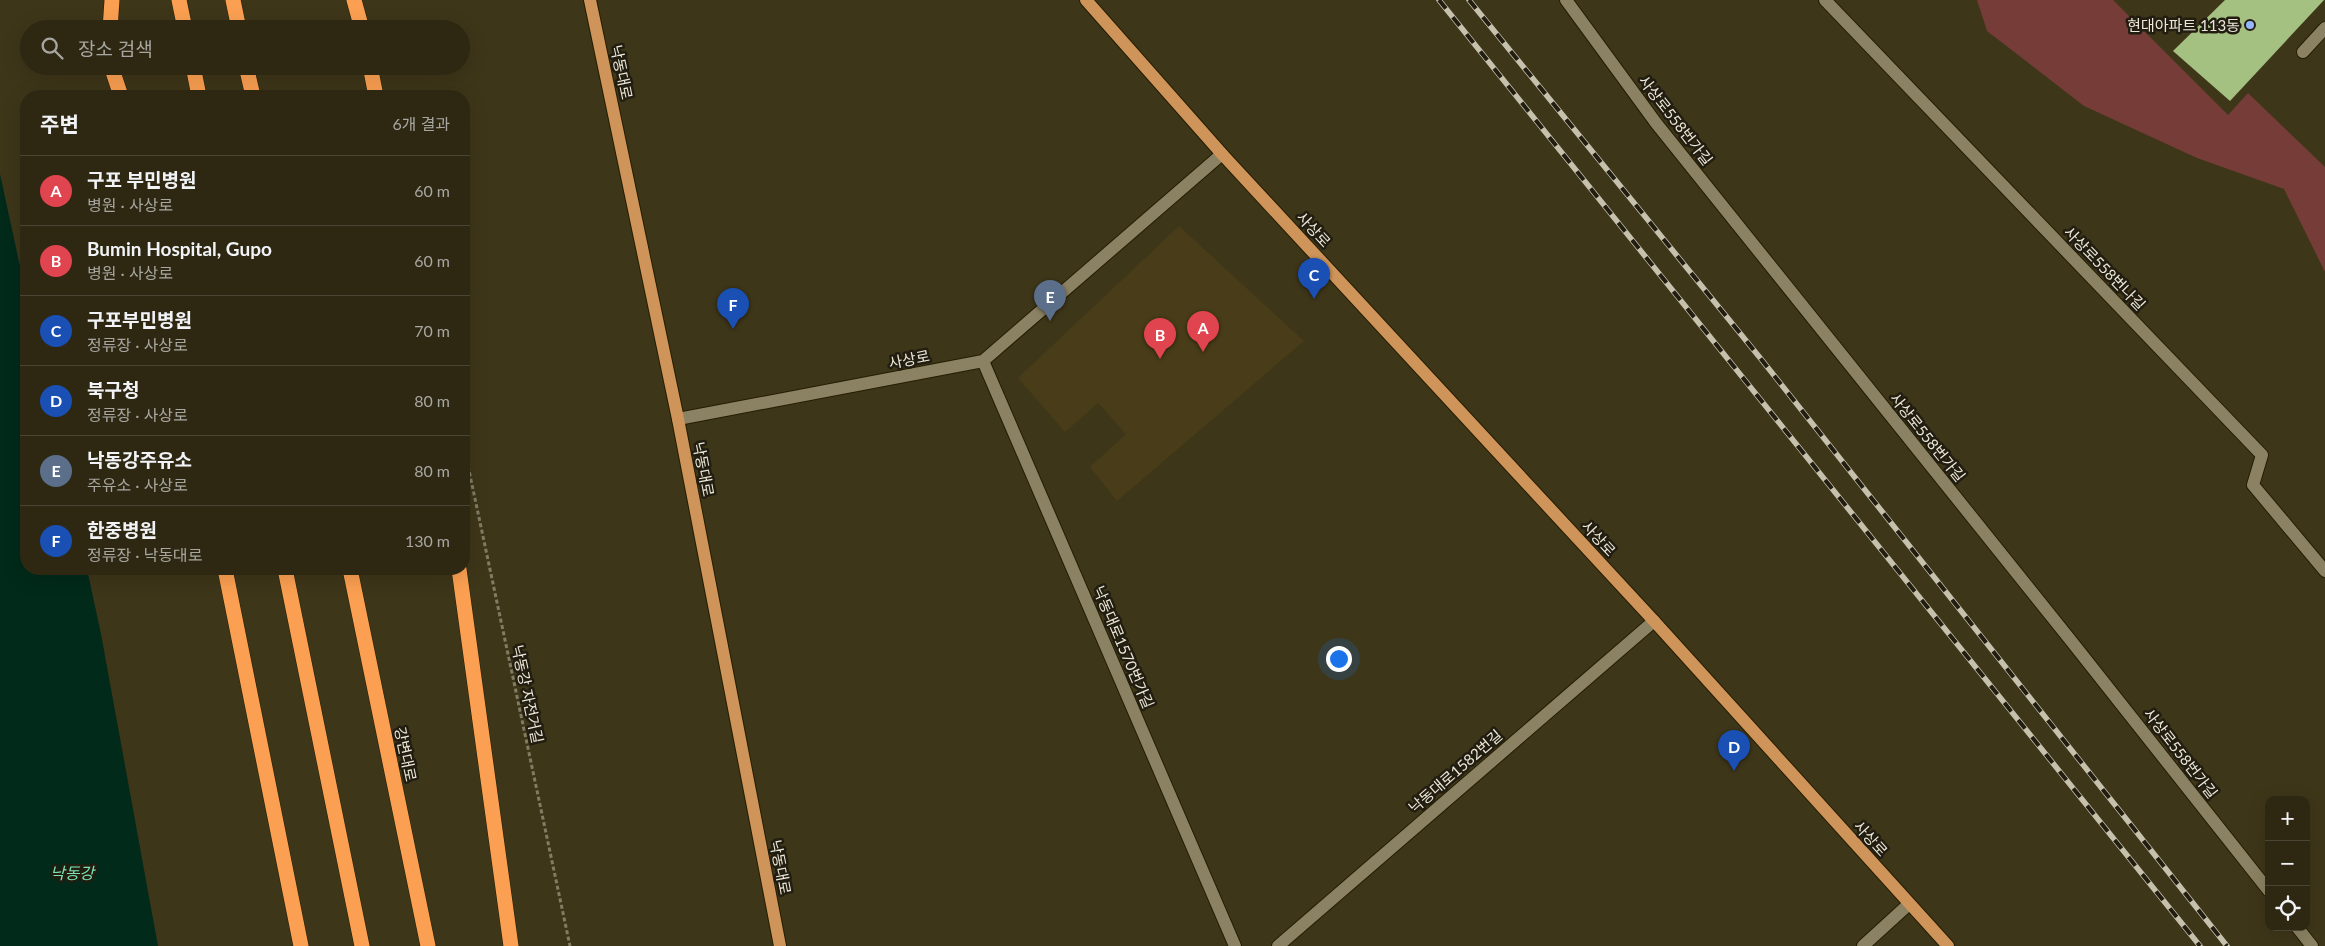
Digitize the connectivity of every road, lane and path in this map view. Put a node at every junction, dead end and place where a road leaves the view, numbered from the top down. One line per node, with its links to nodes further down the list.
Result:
1 (112, 0): 9 (highway)
2 (179, 0): 10 (highway)
3 (233, 0): 11 (highway)
4 (590, 0): 25 (main road, 낙동대로)
5 (1086, 0): 23 (main road, 사상로)
6 (1566, 0): 33 (street, 사상로558번가길)
7 (1825, 0): 27 (street, 사상로558번나길)
8 (356, 4): 12 (highway)
9 (111, 20)
10 (184, 20)
11 (237, 20)
12 (360, 20)
13 (2325, 28): 14 (street)
14 (2303, 52)
15 (114, 75): 19 (highway)
16 (194, 75): 20 (highway)
17 (248, 75): 21 (highway)
18 (372, 75): 22 (highway)
19 (119, 90)
20 (197, 90)
21 (252, 90)
22 (375, 90)
23 (1222, 154): 24 (street); 32 (main road, 사상로)
24 (983, 362): 25 (street, 사상로); 42 (street, 낙동대로1570번가길)
25 (678, 419): 41 (main road, 낙동대로)
26 (470, 475): 40 (path, 낙동강 자전거길)
27 (2325, 571)
28 (226, 575): 36 (highway)
29 (286, 575): 37 (highway)
30 (351, 575): 38 (highway, 강변대로)
31 (460, 575): 39 (highway)
32 (1654, 621): 34 (main road, 사상로); 43 (street, 낙동대로1582번길)
33 (2265, 886)
34 (1909, 904): 44 (street); 45 (main road, 사상로)
35 (2301, 931): 46 (street)
36 (301, 946)
37 (362, 946)
38 (428, 946)
39 (511, 946)
40 (570, 946)
41 (780, 946)
42 (1235, 946)
43 (1278, 946)
44 (1863, 946)
45 (1948, 946)
46 (2312, 946)

